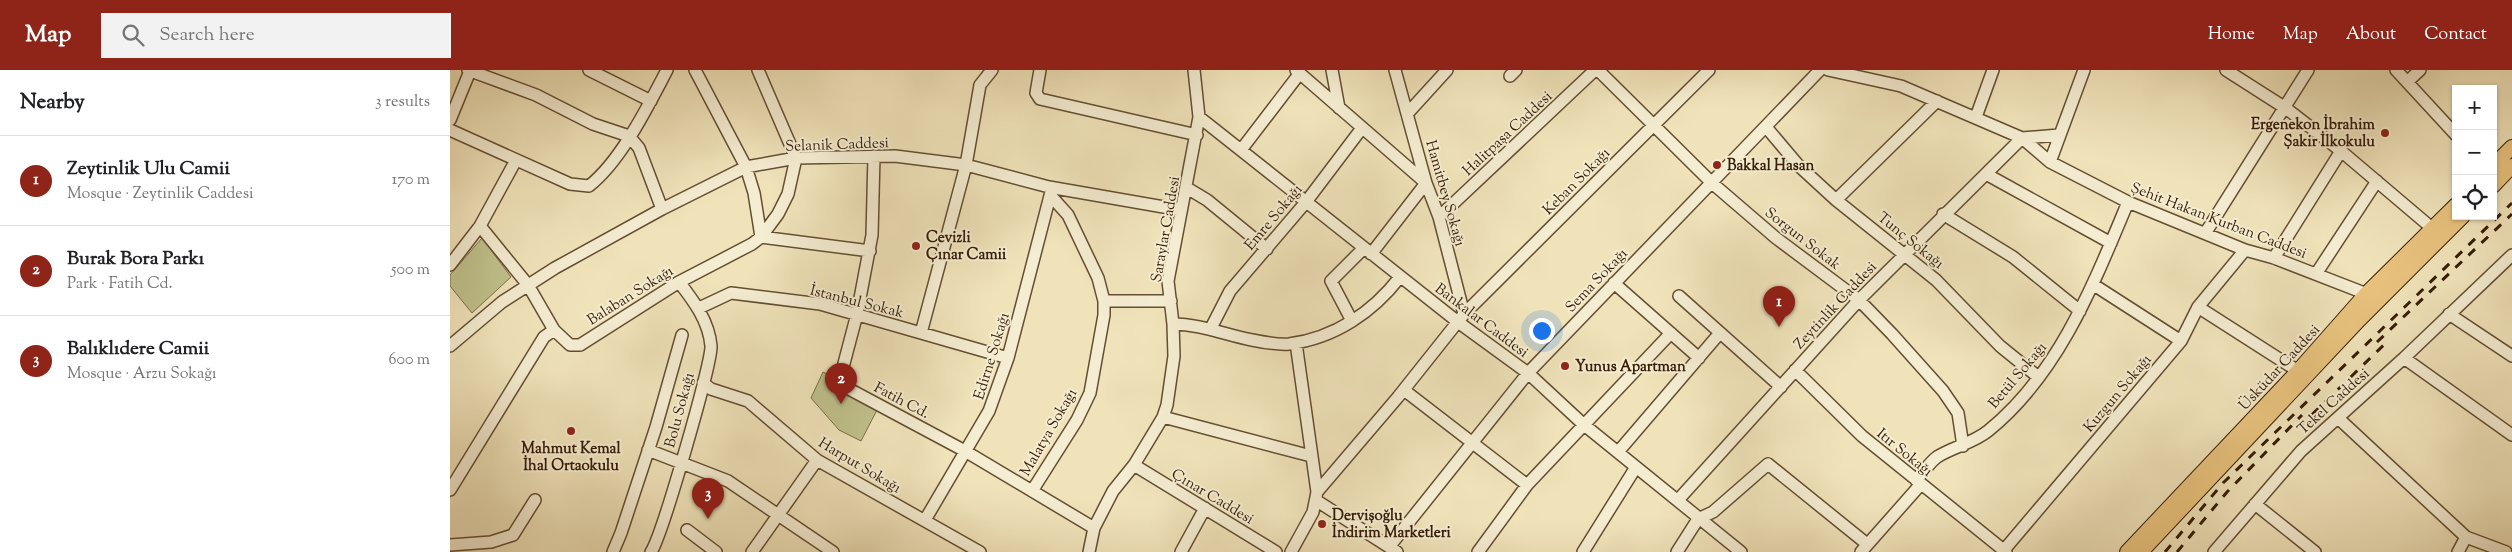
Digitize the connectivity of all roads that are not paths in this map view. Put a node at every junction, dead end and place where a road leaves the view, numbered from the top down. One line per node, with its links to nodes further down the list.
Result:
1 (589, 70): 24 (street)
2 (667, 70): 24 (street)
3 (695, 70): 51 (street)
4 (758, 70): 45 (street)
5 (992, 70): 49 (street)
6 (1040, 70): 37 (street)
7 (1194, 70): 29 (street, Saraylar Caddesi)
8 (1332, 70): 27 (street)
9 (1395, 70): 28 (street, Hamitbey Sokağı)
10 (1447, 70): 28 (street)
11 (1596, 70): 32 (street, Sorgun Sokak); 66 (street, Halitpaşa Caddesi)
12 (1709, 70): 32 (street, Keban Sokağı)
13 (1820, 70): 33 (street, Sema Sokağı)
14 (1828, 70): 25 (street)
15 (1992, 70): 30 (street)
16 (2084, 70): 38 (street)
17 (2226, 70): 26 (street)
18 (2308, 70): 26 (street)
19 (2396, 70): 23 (street)
20 (2420, 70): 23 (street)
21 (469, 71): 31 (street); 39 (street)
22 (1298, 72): 27 (street); 42 (street)
23 (2407, 82): 36 (street)
24 (651, 101): 39 (street)
25 (1937, 101): 30 (street); 59 (street)
26 (2284, 107): 43 (street); 70 (street)
27 (1339, 108): 34 (street)
28 (1408, 114): 55 (street, Hamitbey Sokağı)
29 (1199, 117): 37 (street, Saraylar Caddesi); 42 (street, Bankalar Caddesi)
30 (1976, 117): 40 (street)
31 (450, 120)
32 (1654, 124): 56 (street, Sorgun Sokak); 100 (street, Keban Sokağı)
33 (1766, 127): 56 (street, Sema Sokağı); 59 (street, Tunç Sokağı)
34 (1362, 128): 55 (street); 60 (street, Emre Sokağı)
35 (450, 130): 46 (street)
36 (2452, 131)
37 (1197, 135): 57 (street, Saraylar Caddesi)
38 (2060, 135): 40 (street); 47 (street)
39 (629, 136): 46 (street); 62 (street)
40 (2022, 138): 47 (street, Şehit Hakan Kurban Caddesi); 52 (street, Zeytinlik Caddesi)
41 (2512, 147): 48 (main road)
42 (1241, 150): 60 (street, Bankalar Caddesi)
43 (2341, 151): 54 (street); 80 (street)
44 (874, 156): 45 (street, Selanik Caddesi); 49 (street, Selanik Caddesi); 76 (street, Fatih Cd.)
45 (796, 158): 51 (street, Selanik Caddesi); 71 (street, Balaban Sokağı)
46 (516, 160): 68 (street)
47 (2050, 162): 61 (street, Şehit Hakan Kurban Caddesi)
48 (2497, 162)
49 (966, 165): 58 (street, Selanik Caddesi); 105 (street)
50 (2512, 166): 53 (main road)
51 (746, 167): 62 (street, Selanik Caddesi); 71 (street)
52 (1986, 174): 65 (street, Zeytinlik Caddesi); 72 (street)
53 (2497, 179)
54 (2377, 181): 69 (street); 82 (street)
55 (1426, 183): 66 (street, Hamitbey Sokağı); 77 (street)
56 (1712, 183): 86 (street, Sema Sokağı); 92 (street, Sorgun Sokak)
57 (1187, 188): 64 (street, Saraylar Caddesi); 74 (street)
58 (1051, 191): 64 (street, Selanik Caddesi); 93 (street, Malatya Sokağı); 113 (street, Edirne Sokağı)
59 (1836, 200): 78 (street, Tunç Sokağı)
60 (1306, 202): 74 (street, Emre Sokağı); 77 (street, Bankalar Caddesi)
61 (2128, 202): 70 (street, Şehit Hakan Kurban Caddesi); 72 (street, Betül Sokağı)
62 (662, 209): 87 (street, Selanik Caddesi)
63 (2452, 209): 69 (main road, Üsküdar Caddesi)
64 (1181, 210): 94 (street, Saraylar Caddesi)
65 (1943, 214): 78 (street, Zeytinlik Caddesi); 97 (street)
66 (1439, 217): 100 (street, Hamitbey Sokağı)
67 (2459, 220): 91 (main road, Üsküdar Caddesi)
68 (480, 226): 81 (street); 87 (street, Balaban Sokağı)
69 (2433, 229): 89 (main road, Üsküdar Caddesi)
70 (2206, 232): 75 (street, Şehit Hakan Kurban Caddesi)
71 (761, 236): 76 (street); 84 (street, Balaban Sokağı)
72 (2111, 243): 88 (street, Betül Sokağı)
73 (2512, 246): 85 (street, Tekel Caddesi)
74 (1267, 249): 103 (street, Emre Sokağı)
75 (2245, 250): 80 (street, Şehit Hakan Kurban Caddesi); 95 (street, Kuzgun Sokağı)
76 (870, 251): 98 (street, Fatih Cd.)
77 (1368, 251): 83 (street, Bankalar Caddesi); 101 (street)
78 (1906, 254): 92 (street, Zeytinlik Caddesi); 119 (street, Tunç Sokağı)
79 (2512, 255): 85 (street, Tekel Caddesi)
80 (2274, 258): 82 (street, Şehit Hakan Kurban Caddesi)
81 (450, 265)
82 (2316, 274): 89 (street, Şehit Hakan Kurban Caddesi)
83 (1400, 277): 100 (street, Bankalar Caddesi); 101 (street)
84 (679, 282): 96 (street, Bolu Sokağı); 104 (street, Balaban Sokağı)
85 (2482, 282): 99 (street, Tekel Caddesi)
86 (1614, 283): 106 (street); 118 (street, Sema Sokağı)
87 (528, 285): 104 (street, Balaban Sokağı); 111 (street, Selanik Caddesi)
88 (2094, 285): 97 (street, Betül Sokağı); 109 (street)
89 (2366, 294): 91 (street, Şehit Hakan Kurban Caddesi); 117 (main road, Üsküdar Caddesi)
90 (1679, 296): 107 (street)
91 (2380, 299): 171 (main road, Üsküdar Caddesi)
92 (1859, 300): 116 (street, Zeytinlik Caddesi); 128 (street, Sorgun Sokak)
93 (1104, 301): 94 (street); 140 (street, Malatya Sokağı)
94 (1171, 301): 102 (street, Saraylar Caddesi)
95 (2198, 307): 109 (street, Kuzgun Sokağı); 117 (street)
96 (699, 308): 98 (street, İstanbul Sokak); 120 (street, Bolu Sokağı)
97 (2080, 311): 119 (street, Betül Sokağı)
98 (857, 314): 105 (street, İstanbul Sokak); 130 (street, Fatih Cd.)
99 (2449, 314): 112 (street); 115 (street, Tekel Caddesi)
100 (1461, 318): 118 (street, Bankalar Caddesi); 122 (street, Keban Sokağı)
101 (1352, 321): 110 (street)
102 (1173, 324): 103 (street); 123 (street, Saraylar Caddesi)
103 (1211, 328): 110 (street)
104 (554, 330): 139 (street)
105 (921, 333): 113 (street, İstanbul Sokak)
106 (1671, 333): 114 (street); 125 (street)
107 (1719, 334): 114 (street); 121 (street)
108 (682, 335): 129 (street)
109 (2180, 341): 155 (street, Kuzgun Sokağı)
110 (1296, 343): 132 (street)
111 (450, 346)
112 (2512, 356)
113 (1008, 358): 130 (street, Edirne Sokağı)
114 (1699, 358): 131 (street)
115 (2404, 358): 124 (street, Tekel Caddesi); 126 (street)
116 (1795, 370): 121 (street, Zeytinlik Caddesi); 137 (street, Itır Sokağı)
117 (2298, 371): 170 (main road, Üsküdar Caddesi)
118 (1528, 373): 125 (street, Bankalar Caddesi); 127 (street, Sema Sokağı)
119 (2037, 376): 128 (street, Betül Sokağı)
120 (703, 383): 133 (street, Harput Sokağı); 134 (street, Bolu Sokağı)
121 (1780, 387): 143 (street, Zeytinlik Caddesi)
122 (1404, 390): 127 (street); 141 (street, Keban Sokağı)
123 (1162, 417): 132 (street); 135 (street, Saraylar Caddesi)
124 (2338, 418): 144 (street, Tekel Caddesi); 151 (street)
125 (1583, 424): 131 (street, Bankalar Caddesi); 138 (street)
126 (2512, 435)
127 (1472, 442): 138 (street); 154 (street, Sema Sokağı)
128 (1962, 446): 137 (street, Betül Sokağı)
129 (648, 450): 134 (street); 156 (street)
130 (965, 451): 140 (street, Fatih Cd.); 148 (street, Edirne Sokağı)
131 (1618, 452): 136 (street, Bankalar Caddesi)
132 (1312, 456): 141 (street)
133 (817, 460): 146 (street); 148 (street, Harput Sokağı)
134 (681, 461): 146 (street); 157 (street, Bolu Sokağı)
135 (1134, 465): 145 (street, Çınar Caddesi); 149 (street, Saraylar Caddesi)
136 (1636, 467): 143 (street, Bankalar Caddesi); 167 (street)
137 (1918, 482): 153 (street, Betül Sokağı); 155 (street, Itır Sokağı)
138 (1527, 485): 166 (street)
139 (450, 490)
140 (1032, 491): 149 (street, Fatih Cd.)
141 (1317, 497): 154 (street); 165 (street, Keban Sokağı)
142 (535, 500): 152 (street)
143 (1678, 500): 147 (street, Bankalar Caddesi)
144 (2255, 504): 172 (street, Tekel Caddesi); 173 (street)
145 (1204, 508): 163 (street); 164 (street, Çınar Caddesi)
146 (778, 516): 159 (street); 160 (street)
147 (1698, 519): 153 (street); 168 (street); 169 (street, Bankalar Caddesi)
148 (924, 520): 161 (street, Harput Sokağı)
149 (1094, 528): 162 (street, Saraylar Caddesi)
150 (687, 530): 158 (street)
151 (2466, 537): 174 (street); 175 (street)
152 (450, 545)
153 (1864, 548)
154 (1393, 550)
155 (2005, 551)
156 (613, 552)
157 (651, 552)
158 (716, 552)
159 (752, 552)
160 (833, 552)
161 (980, 552)
162 (1089, 552)
163 (1181, 552)
164 (1276, 552)
165 (1291, 552)
166 (1478, 552)
167 (1583, 552)
168 (1677, 552)
169 (1741, 552)
170 (2127, 552)
171 (2141, 552)
172 (2214, 552)
173 (2315, 552)
174 (2458, 552)
175 (2506, 552)

